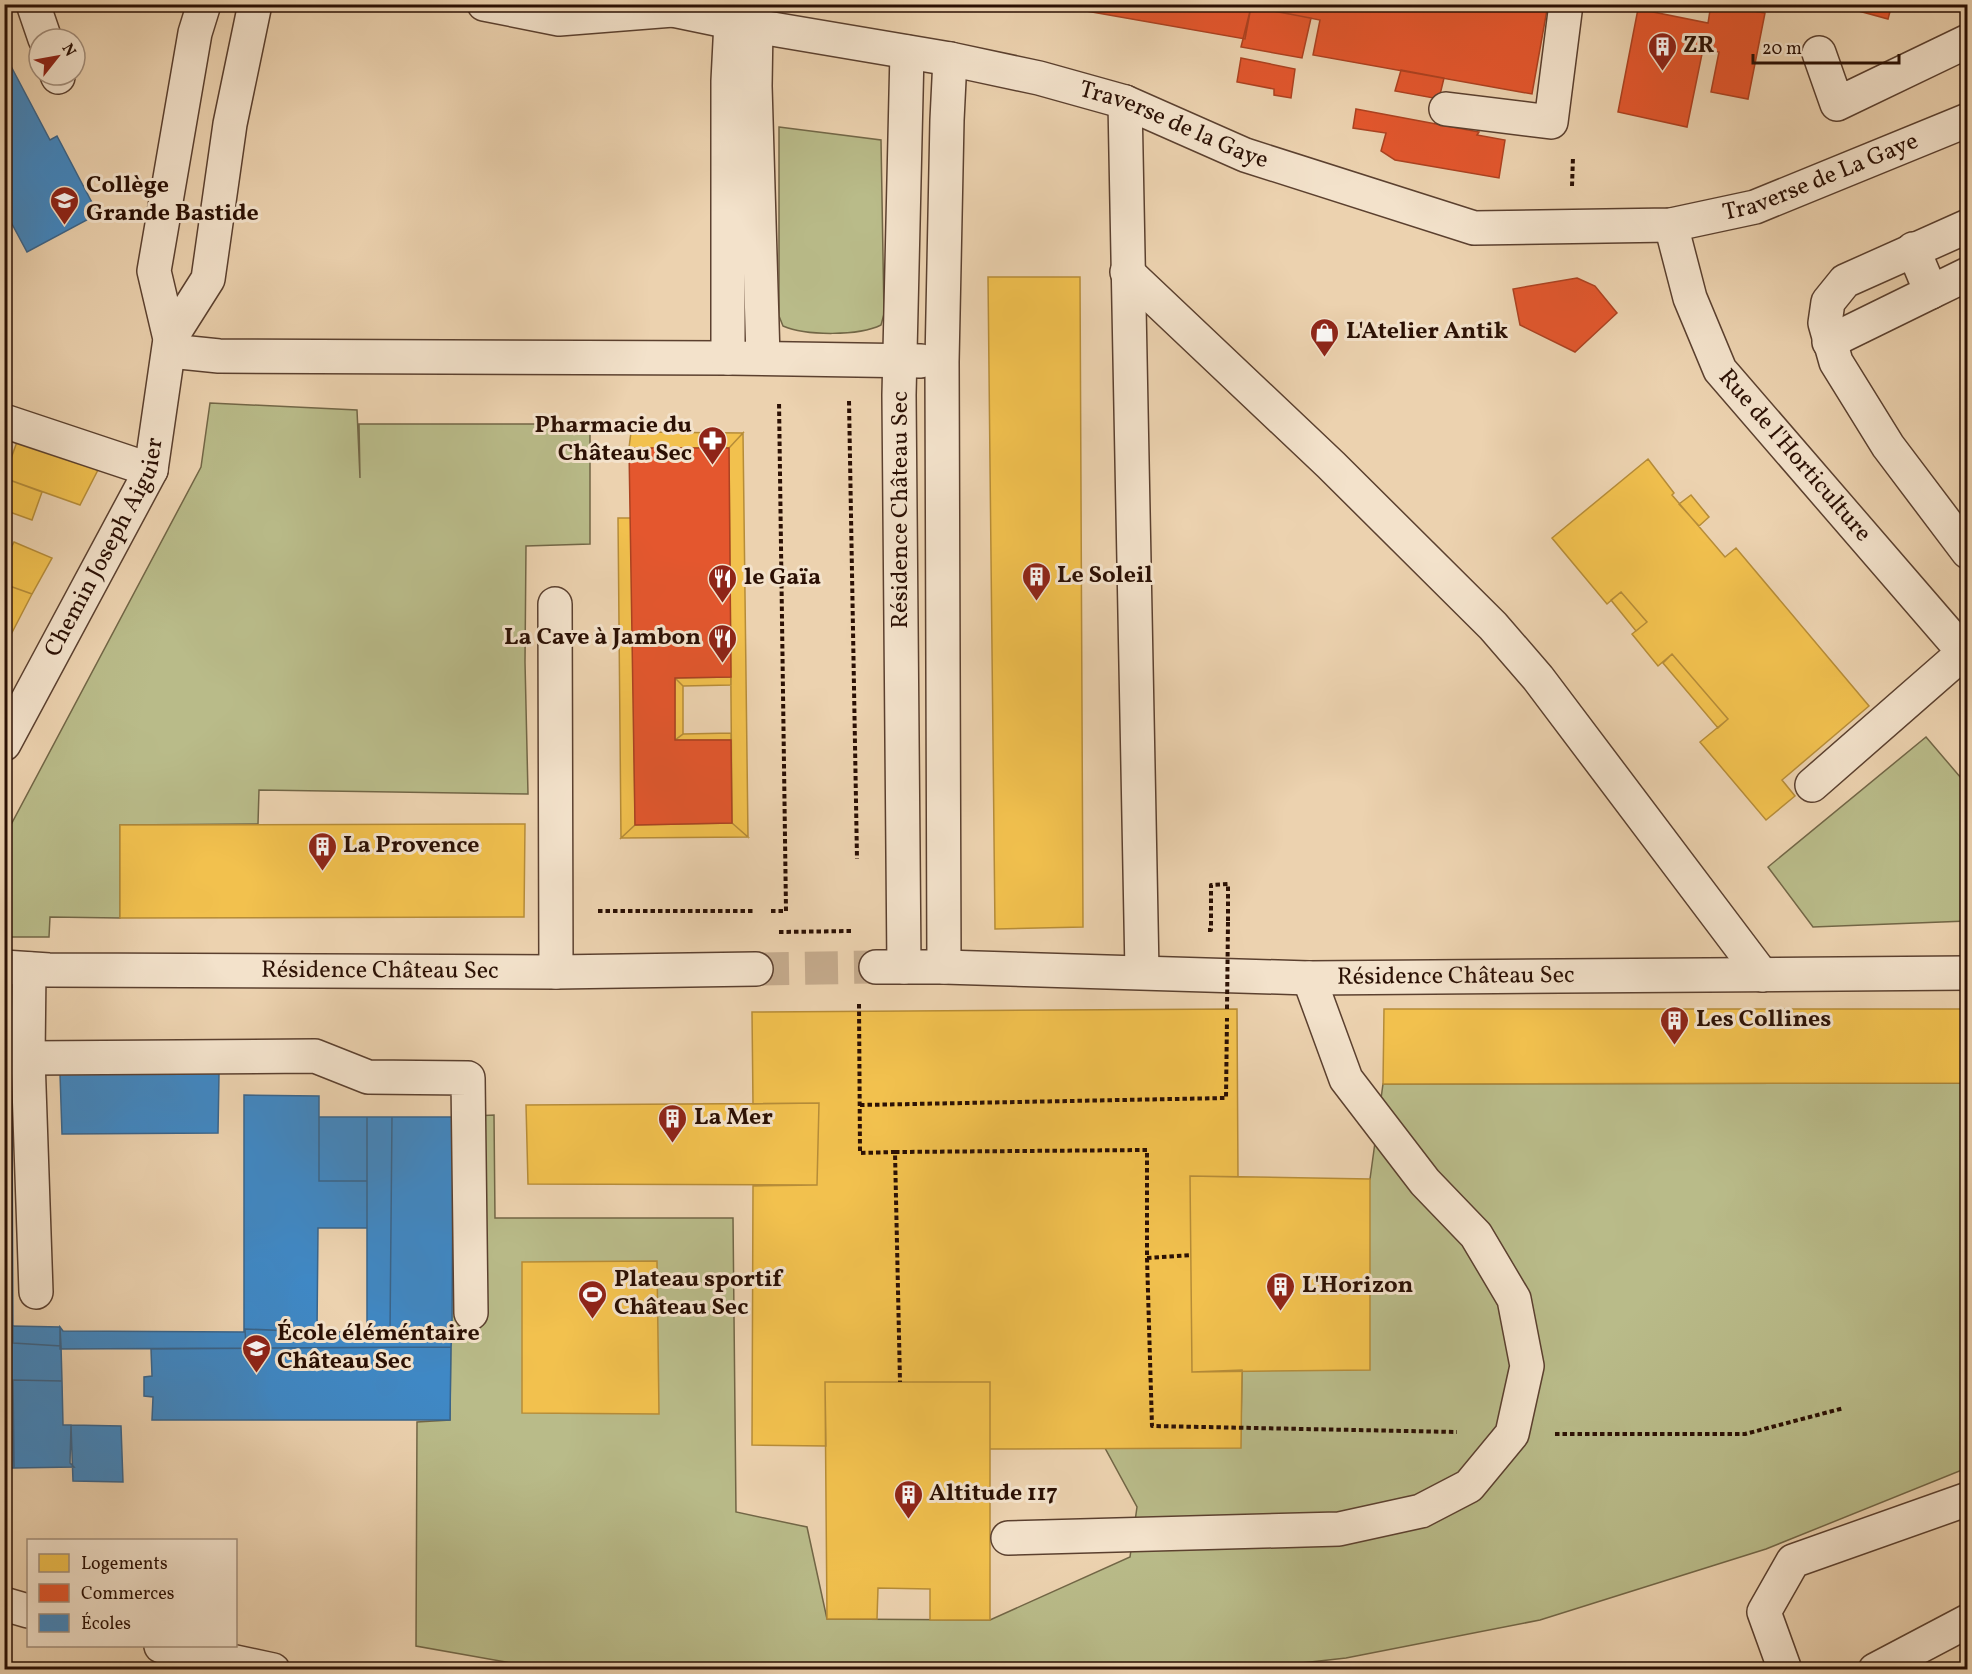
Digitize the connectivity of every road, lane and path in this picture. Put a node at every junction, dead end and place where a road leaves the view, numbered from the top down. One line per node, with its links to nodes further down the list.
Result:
1 (33, 4): 8 (street)
2 (204, 4): 23 (street, Chemin Joseph Aiguier)
3 (255, 4): 23 (street, Chemin Joseph Aiguier)
4 (484, 4): 6 (street, Traverse de la Gaye)
5 (1566, 4): 14 (street)
6 (668, 7): 7 (street, Traverse de la Gaye)
7 (744, 24): 10 (street, Traverse de la Gaye); 24 (street); 25 (street)
8 (41, 27)
9 (1968, 41): 11 (street)
10 (907, 52): 12 (street, Traverse de la Gaye); 26 (street, Résidence Château Sec)
11 (1819, 53)
12 (950, 59): 13 (street, Traverse de la Gaye); 27 (street, Résidence Château Sec)
13 (1125, 102): 16 (street, Traverse de la Gaye); 19 (street)
14 (1446, 109)
15 (1968, 120): 16 (street, Traverse de La Gaye)
16 (1671, 225): 34 (street, Rue de l'Horticulture)
17 (1968, 226): 18 (street)
18 (1913, 249): 21 (street); 22 (street)
19 (1127, 272): 48 (street); 50 (street)
20 (1968, 274): 21 (street)
21 (1931, 292): 22 (street)
22 (1829, 342): 32 (street)
23 (170, 345): 24 (street); 31 (street, Chemin Joseph Aiguier)
24 (729, 358): 25 (street)
25 (763, 358): 26 (street)
26 (900, 361): 27 (street); 44 (street, Résidence Château Sec)
27 (942, 362): 44 (street, Résidence Château Sec)
28 (779, 394): 40 (path)
29 (849, 394): 37 (path)
30 (4, 421): 31 (street)
31 (151, 470): 35 (street, Chemin Joseph Aiguier)
32 (1968, 552)
33 (555, 604): 38 (street)
34 (1965, 655): 36 (street)
35 (4, 744)
36 (1812, 785)
37 (856, 807)
38 (556, 911): 39 (path); 47 (street)
39 (753, 911)
40 (771, 911)
41 (1211, 921): 54 (path, bridge)
42 (858, 931): 43 (path)
43 (772, 933)
44 (944, 967): 48 (street, Résidence Château Sec)
45 (17, 968): 47 (street, Résidence Château Sec); 53 (street)
46 (756, 969): 47 (street, Résidence Château Sec)
47 (556, 972)
48 (1142, 972): 51 (street, Résidence Château Sec)
49 (1968, 973): 50 (street, Résidence Château Sec)
50 (1762, 975): 51 (street, Résidence Château Sec)
51 (1309, 978): 62 (street)
52 (859, 1011): 54 (path)
53 (28, 1058): 58 (street); 59 (street)
54 (860, 1104): 55 (path)
55 (895, 1152): 57 (path); 60 (path)
56 (1191, 1255): 57 (path)
57 (1147, 1258): 62 (path)
58 (36, 1292)
59 (471, 1313)
60 (900, 1382)
61 (1844, 1408): 62 (path)
62 (1512, 1434): 64 (street)
63 (1968, 1499): 70 (street)
64 (1008, 1538)
65 (4, 1604): 66 (street)
66 (27, 1611)
67 (1968, 1621): 71 (street)
68 (166, 1647): 69 (street)
69 (273, 1670)
70 (1785, 1670)
71 (1875, 1670)

